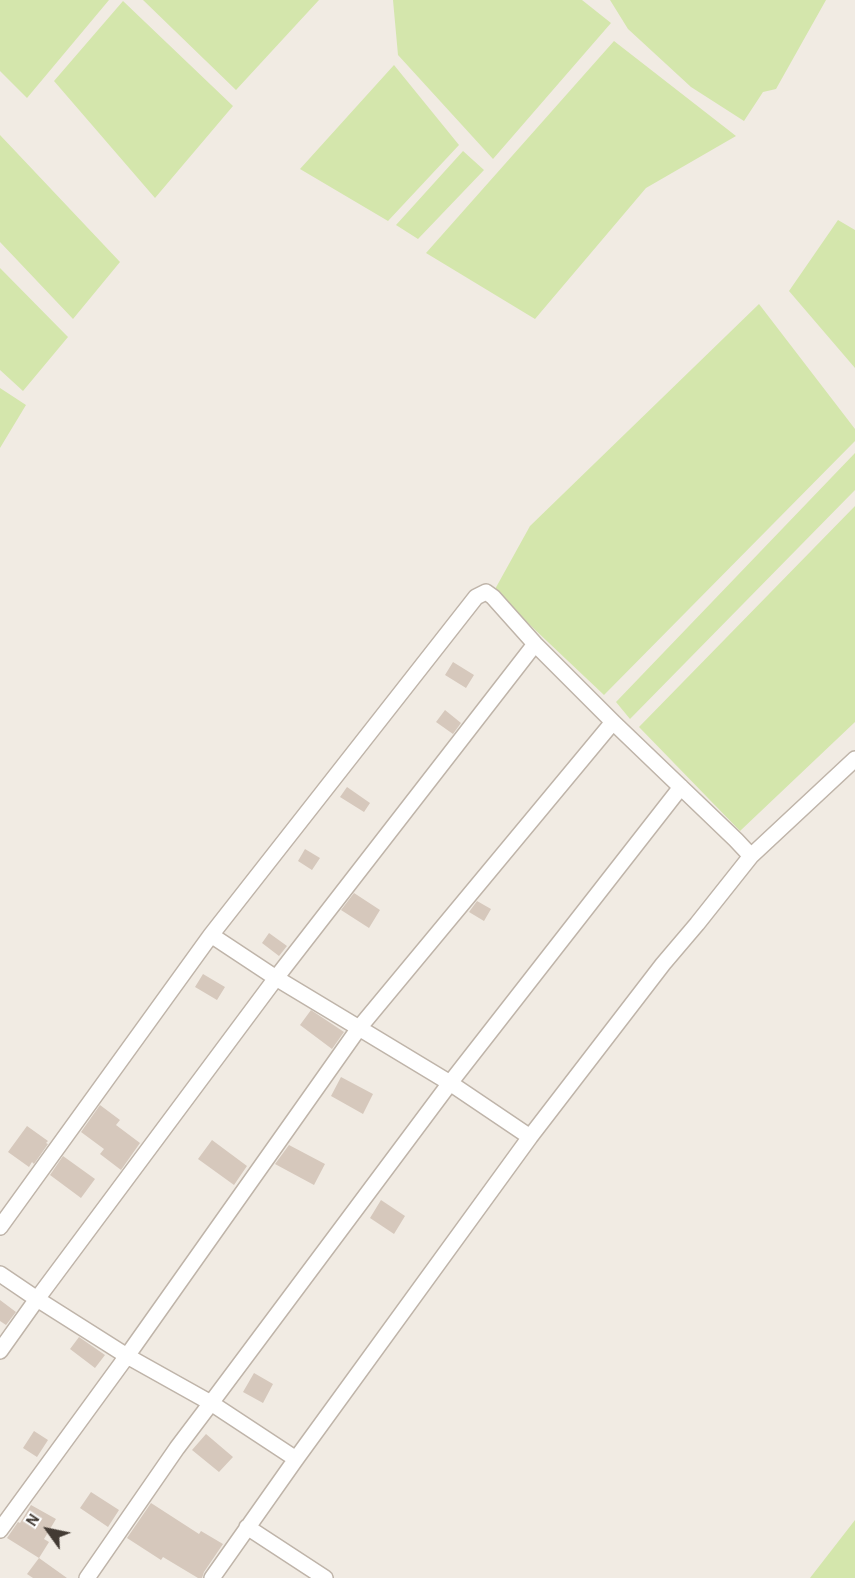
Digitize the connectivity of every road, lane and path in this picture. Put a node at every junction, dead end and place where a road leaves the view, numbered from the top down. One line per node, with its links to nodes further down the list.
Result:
1 (536, 644): 2 (street); 6 (street); 7 (street)
2 (613, 722): 4 (street); 8 (street)
3 (855, 759): 5 (street)
4 (681, 787): 5 (street); 9 (street)
5 (752, 856): 10 (street)
6 (211, 935): 7 (street); 11 (street)
7 (276, 978): 8 (street); 13 (street)
8 (359, 1028): 9 (street); 15 (street)
9 (450, 1083): 10 (street); 16 (street)
10 (530, 1137): 17 (street)
11 (0, 1227)
12 (0, 1274): 13 (street)
13 (37, 1299): 14 (street); 15 (street)
14 (0, 1351)
15 (127, 1356): 16 (street); 19 (street)
16 (211, 1403): 17 (street); 20 (street)
17 (296, 1459): 18 (street)
18 (247, 1527): 21 (street); 22 (street)
19 (0, 1530)
20 (87, 1578)
21 (212, 1578)
22 (325, 1578)

